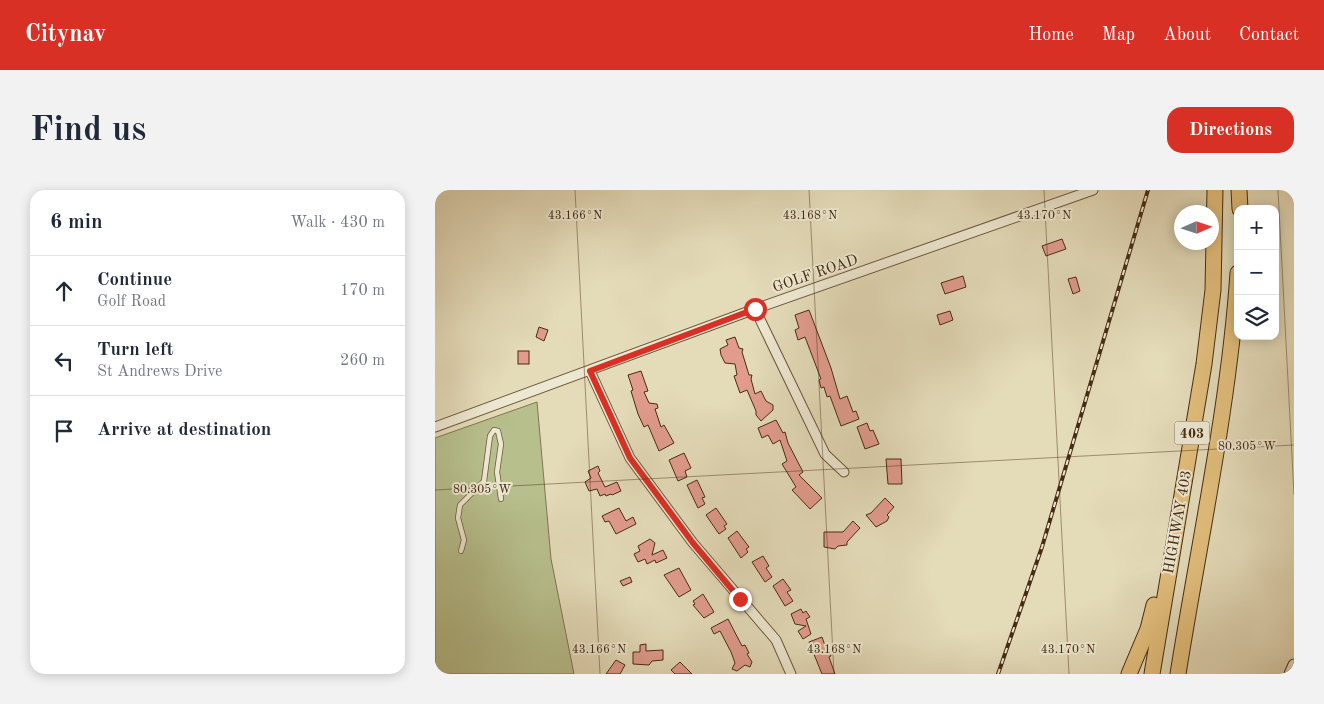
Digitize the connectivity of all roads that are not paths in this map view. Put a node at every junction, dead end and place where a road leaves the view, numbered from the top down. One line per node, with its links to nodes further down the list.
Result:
1 (1093, 190): 6 (street, GOLF ROAD)
2 (1215, 190): 11 (highway, HIGHWAY 403 / 403)
3 (1239, 190): 4 (highway)
4 (1240, 205)
5 (1236, 295): 17 (highway, HIGHWAY 403 / 403)
6 (755, 309): 7 (street, GOLF ROAD); 9 (street)
7 (590, 371): 8 (street, GOLF ROAD); 14 (street)
8 (435, 427)
9 (844, 472)
10 (501, 499): 12 (lane)
11 (1175, 535): 15 (highway); 16 (highway, HIGHWAY 403 / 403)
12 (461, 551)
13 (1294, 665): 18 (main road)
14 (791, 674)
15 (1129, 674)
16 (1152, 674)
17 (1177, 674)
18 (1290, 674)

